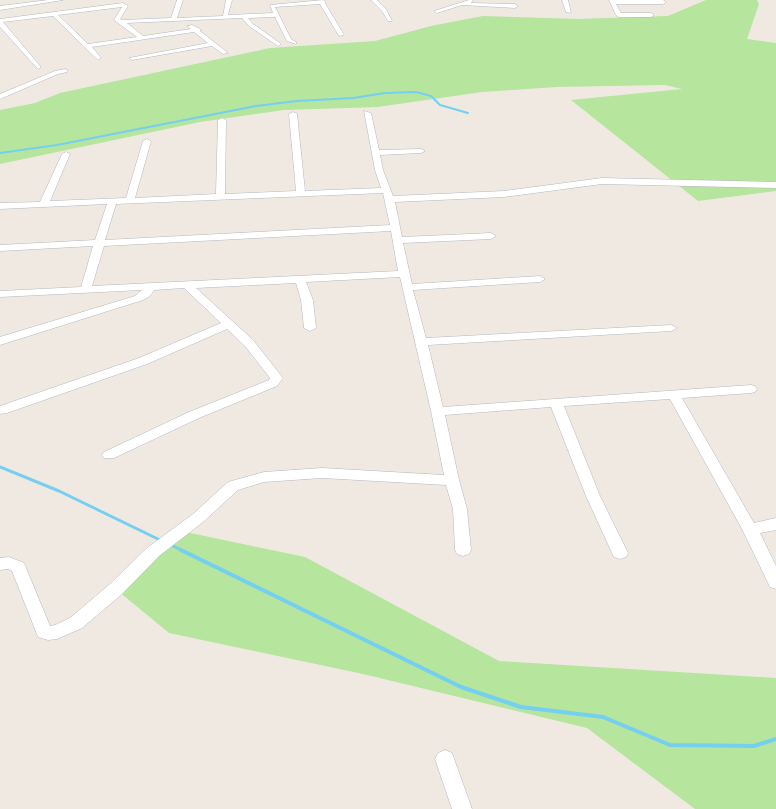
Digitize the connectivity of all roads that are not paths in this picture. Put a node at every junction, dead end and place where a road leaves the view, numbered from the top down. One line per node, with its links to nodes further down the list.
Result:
1 (3, 0): 13 (street)
2 (60, 0): 13 (street)
3 (180, 0): 24 (street)
4 (229, 0): 23 (street)
5 (375, 0): 6 (street); 26 (street)
6 (386, 0)
7 (473, 0): 12 (street)
8 (565, 0): 17 (street)
9 (321, 1): 19 (street); 30 (street)
10 (612, 1): 11 (street); 20 (street)
11 (663, 2)
12 (464, 4): 14 (street); 16 (street)
13 (11, 6): 15 (street); 22 (street)
14 (515, 6)
15 (0, 8)
16 (437, 12)
17 (569, 12)
18 (54, 14): 22 (street); 28 (street); 35 (street)
19 (277, 15): 21 (street); 32 (street)
20 (651, 15)
21 (244, 17): 23 (street); 34 (street)
22 (22, 18): 27 (street)
23 (226, 18): 25 (street)
24 (173, 20): 25 (street); 28 (street)
25 (182, 20): 29 (street)
26 (390, 20)
27 (0, 22): 39 (street)
28 (122, 22): 31 (street)
29 (198, 30): 31 (street); 33 (street)
30 (341, 35)
31 (142, 38): 35 (street)
32 (294, 43)
33 (215, 44): 36 (street); 38 (street)
34 (278, 44)
35 (87, 46): 37 (street)
36 (225, 53)
37 (98, 58)
38 (132, 58)
39 (38, 67)
40 (65, 71): 41 (street)
41 (0, 97)
42 (293, 114): 50 (street)
43 (367, 114): 47 (street)
44 (222, 120): 52 (street)
45 (147, 140): 53 (street)
46 (421, 151): 47 (street)
47 (376, 153): 51 (street)
48 (66, 154): 55 (street)
49 (776, 185): 51 (street)
50 (301, 194): 51 (street); 52 (street)
51 (388, 194): 57 (street)
52 (220, 198): 53 (street)
53 (130, 201): 54 (street)
54 (112, 202): 55 (street); 59 (street)
55 (44, 204): 56 (street)
56 (0, 206)
57 (396, 234): 58 (street); 59 (street); 63 (street)
58 (490, 236)
59 (99, 242): 60 (street); 66 (street)
60 (0, 248)
61 (540, 279): 63 (street)
62 (300, 280): 63 (street); 64 (street); 69 (street)
63 (406, 281): 72 (street)
64 (187, 285): 65 (street); 68 (street)
65 (149, 288): 66 (street); 71 (street)
66 (86, 290): 67 (street)
67 (0, 294)
68 (228, 324): 76 (street); 78 (street)
69 (310, 328)
70 (671, 328): 72 (street)
71 (0, 342)
72 (421, 342): 77 (street)
73 (751, 389): 74 (street)
74 (674, 395): 75 (street); 81 (street)
75 (556, 403): 77 (street); 83 (street)
76 (2, 410)
77 (438, 411): 79 (street)
78 (109, 456)
79 (452, 480): 82 (street); 84 (street)
80 (776, 524): 81 (street)
81 (750, 529): 85 (street)
82 (464, 550)
83 (620, 553)
84 (0, 564)
85 (776, 583)
86 (445, 759): 87 (street)
87 (462, 809)

